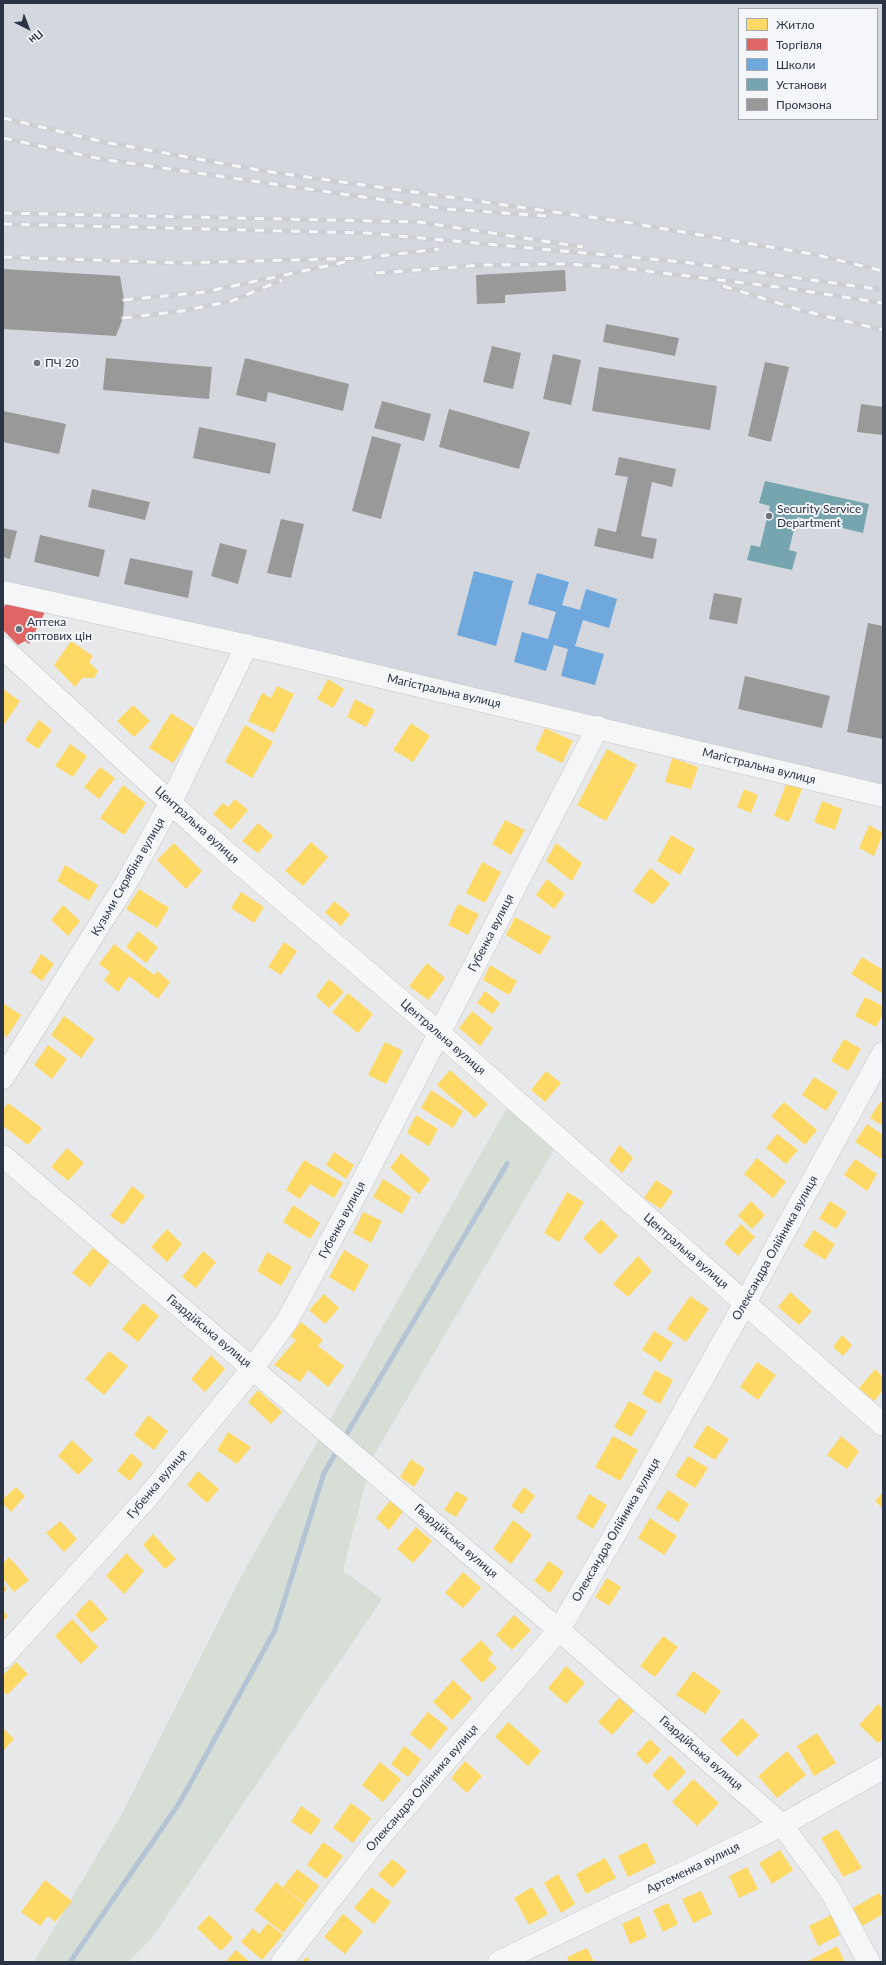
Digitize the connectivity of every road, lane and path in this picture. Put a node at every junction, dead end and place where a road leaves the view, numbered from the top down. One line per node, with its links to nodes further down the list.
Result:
1 (3, 592): 2 (street, Магістральна вулиця)
2 (247, 645): 4 (street, Магістральна вулиця); 6 (street, Кузьми Скрябіна вулиця)
3 (3, 648): 6 (main road, Центральна вулиця)
4 (598, 727): 5 (street, Магістральна вулиця); 7 (street, Губенка вулиця)
5 (883, 796)
6 (171, 802): 7 (main road, Центральна вулиця); 9 (street, Кузьми Скрябіна вулиця)
7 (439, 1033): 11 (main road, Центральна вулиця); 12 (street, Губенка вулиця)
8 (880, 1066): 11 (street, Олександра Олійника вулиця)
9 (3, 1078)
10 (3, 1156): 12 (street, Гвардійська вулиця)
11 (745, 1303): 13 (main road, Центральна вулиця); 14 (street, Олександра Олійника вулиця)
12 (253, 1368): 14 (street, Гвардійська вулиця); 15 (street, Губенка вулиця)
13 (883, 1425)
14 (559, 1630): 17 (street, Гвардійська вулиця); 18 (street, Олександра Олійника вулиця)
15 (3, 1657)
16 (883, 1768): 17 (street, Артеменка вулиця)
17 (782, 1825): 19 (street, Артеменка вулиця); 20 (street, Гвардійська вулиця)
18 (282, 1962)
19 (499, 1962)
20 (869, 1962)

